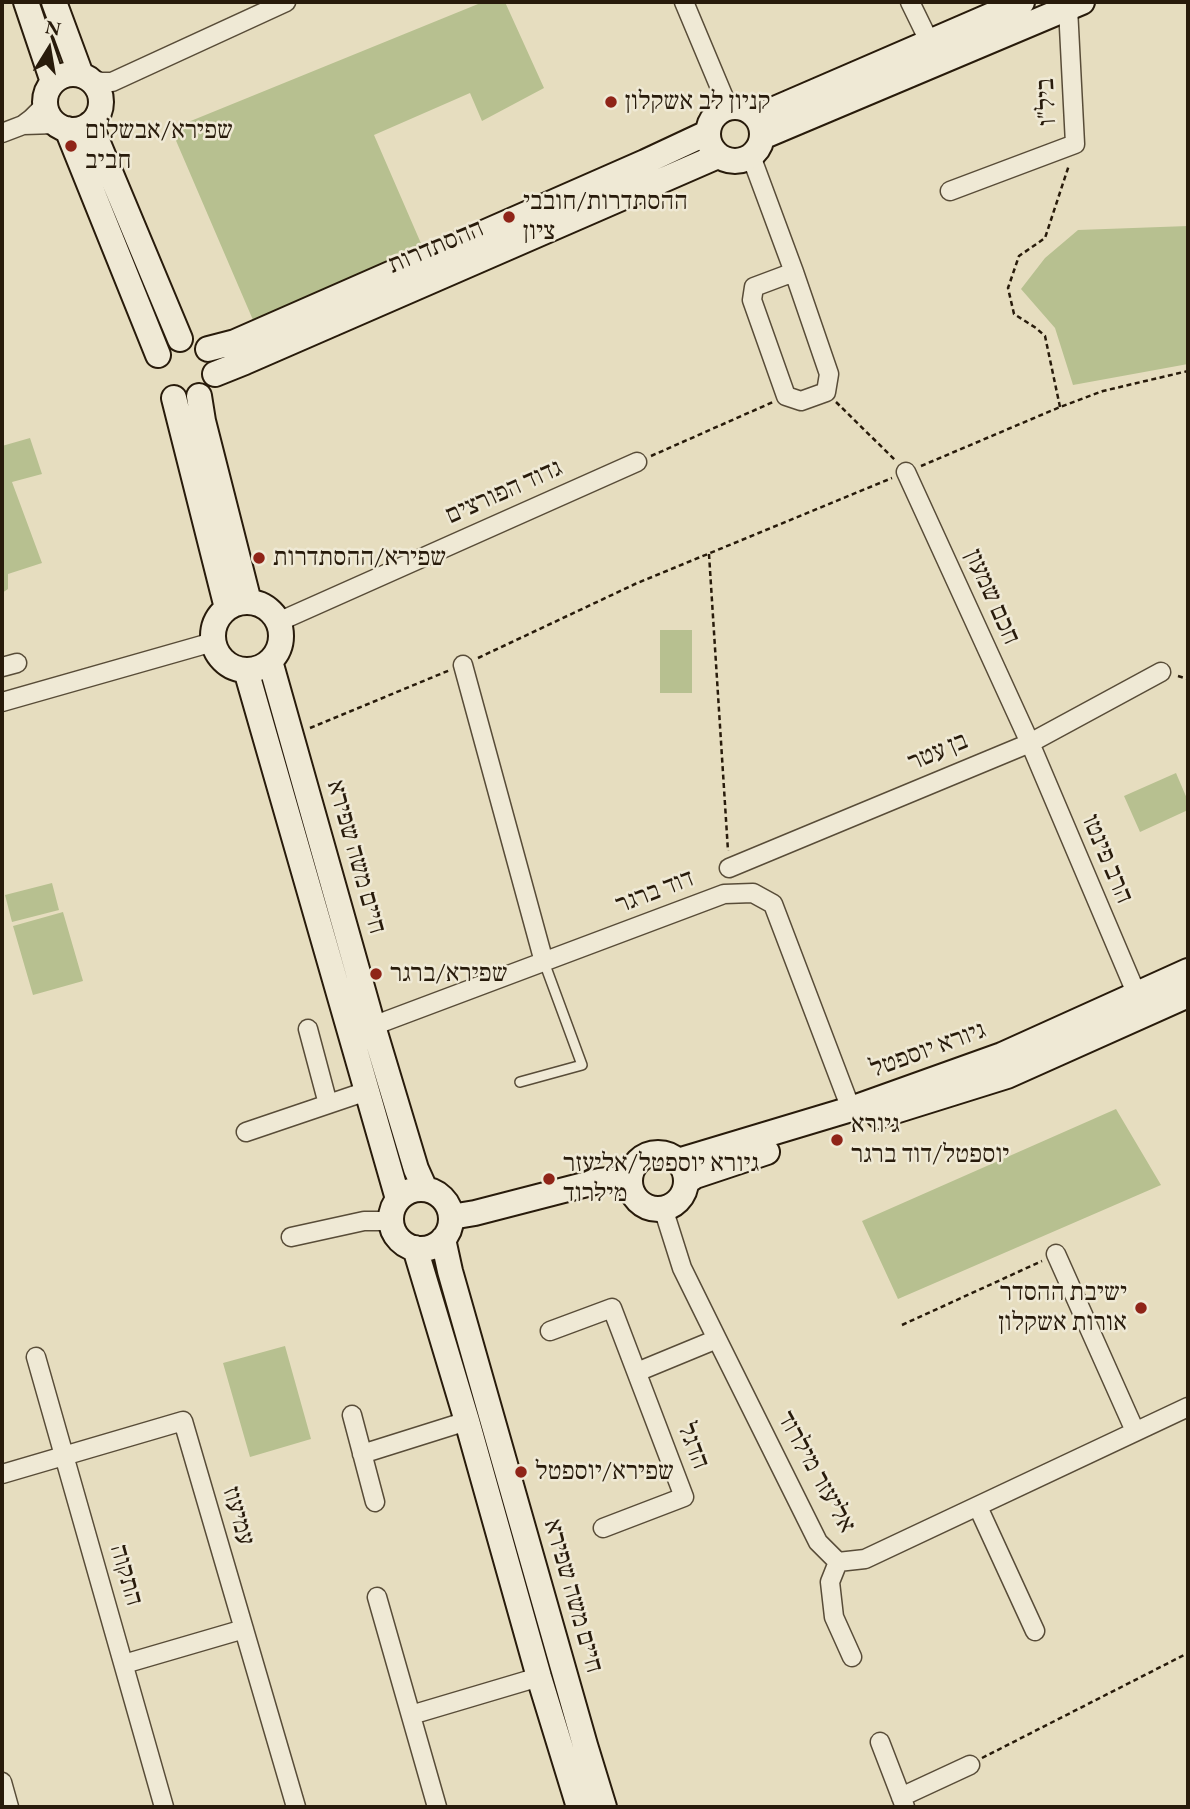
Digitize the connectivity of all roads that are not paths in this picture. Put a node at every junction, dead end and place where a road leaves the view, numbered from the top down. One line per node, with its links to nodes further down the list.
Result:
1 (26, 2): 9 (street)
2 (54, 2): 10 (street)
3 (286, 2): 10 (street)
4 (684, 2): 11 (street)
5 (910, 2): 8 (street)
6 (1022, 2): 8 (street)
7 (1075, 5): 15 (street); 17 (street, ביל"ו)
8 (929, 41): 15 (street)
9 (53, 82): 10 (street); 12 (street)
10 (96, 84): 12 (street)
11 (728, 107): 14 (street); 15 (street)
12 (65, 121): 13 (street); 19 (street); 22 (street)
13 (2, 133)
14 (707, 133): 16 (street); 20 (street, ההסתדרות)
15 (756, 137): 16 (street); 18 (street)
16 (718, 156): 21 (street, ההסתדרות)
17 (950, 191)
18 (794, 272): 18 (street)
19 (180, 339): 20 (street); 22 (street)
20 (208, 349): 21 (street)
21 (215, 374): 22 (street)
22 (169, 382): 25 (street)
23 (637, 462): 26 (street, גדוד הפורצים)
24 (906, 472): 33 (street, חכם שמעון)
25 (238, 605): 26 (street); 27 (street)
26 (278, 622): 28 (street)
27 (213, 642): 30 (street); 32 (street)
28 (270, 661): 30 (street); 40 (street, חיים משה שפירא)
29 (463, 665): 35 (street)
30 (246, 670): 40 (street, חיים משה שפירא)
31 (1161, 672): 33 (street, בן עטר)
32 (2, 702)
33 (1030, 743): 34 (street, בן עטר); 37 (street, הרב פינטו)
34 (729, 868)
35 (544, 962): 40 (street, דוד ברגר); 41 (lane); 44 (street, דוד ברגר)
36 (1188, 971): 37 (street, גיורא יוספטל)
37 (1137, 995): 44 (street, גיורא יוספטל)
38 (1188, 995): 46 (street, גיורא יוספטל)
39 (308, 1029): 43 (street)
40 (362, 1030): 42 (street, חיים משה שפירא); 48 (street, חיים משה שפירא)
41 (520, 1082)
42 (367, 1091): 43 (street); 50 (street, חיים משה שפירא)
43 (328, 1104): 45 (street)
44 (851, 1109): 46 (street, גיורא יוספטל)
45 (246, 1132)
46 (682, 1172): 47 (street); 49 (street)
47 (629, 1178): 49 (street); 51 (street)
48 (425, 1189): 50 (street); 51 (street)
49 (663, 1208): 56 (street, אליעזר מילרוד)
50 (395, 1210): 52 (street); 53 (street)
51 (447, 1228): 53 (street); 86 (street, חיים משה שפירא)
52 (291, 1237)
53 (415, 1248): 61 (street, חיים משה שפירא)
54 (1056, 1255): 62 (street)
55 (550, 1331): 58 (street, הדגל)
56 (717, 1339): 58 (street); 69 (street, אליעזר מילרוד)
57 (36, 1357): 64 (street, התקוה)
58 (636, 1372): 68 (street, הדגל)
59 (1188, 1407): 62 (street, אליעזר מילרוד)
60 (352, 1415): 63 (street)
61 (467, 1421): 63 (street); 75 (street, חיים משה שפירא)
62 (1135, 1431): 67 (street, אליעזר מילרוד)
63 (362, 1454): 66 (street)
64 (64, 1456): 65 (street, עמיעוז); 71 (street, עמיעוז); 74 (street, התקוה)
65 (2, 1474)
66 (375, 1502)
67 (978, 1507): 69 (street, אליעזר מילרוד); 72 (street)
68 (603, 1528)
69 (838, 1562): 73 (street)
70 (377, 1597): 76 (street)
71 (244, 1629): 74 (street); 83 (street, עמיעוז)
72 (1035, 1632)
73 (852, 1657)
74 (124, 1664): 82 (street, התקוה)
75 (539, 1677): 76 (street); 85 (street, חיים משה שפירא)
76 (411, 1715): 84 (street)
77 (880, 1742): 80 (street)
78 (970, 1765): 80 (street)
79 (2, 1786): 81 (street)
80 (903, 1802)
81 (9, 1807)
82 (164, 1807)
83 (296, 1807)
84 (437, 1807)
85 (579, 1807)
86 (604, 1807)

